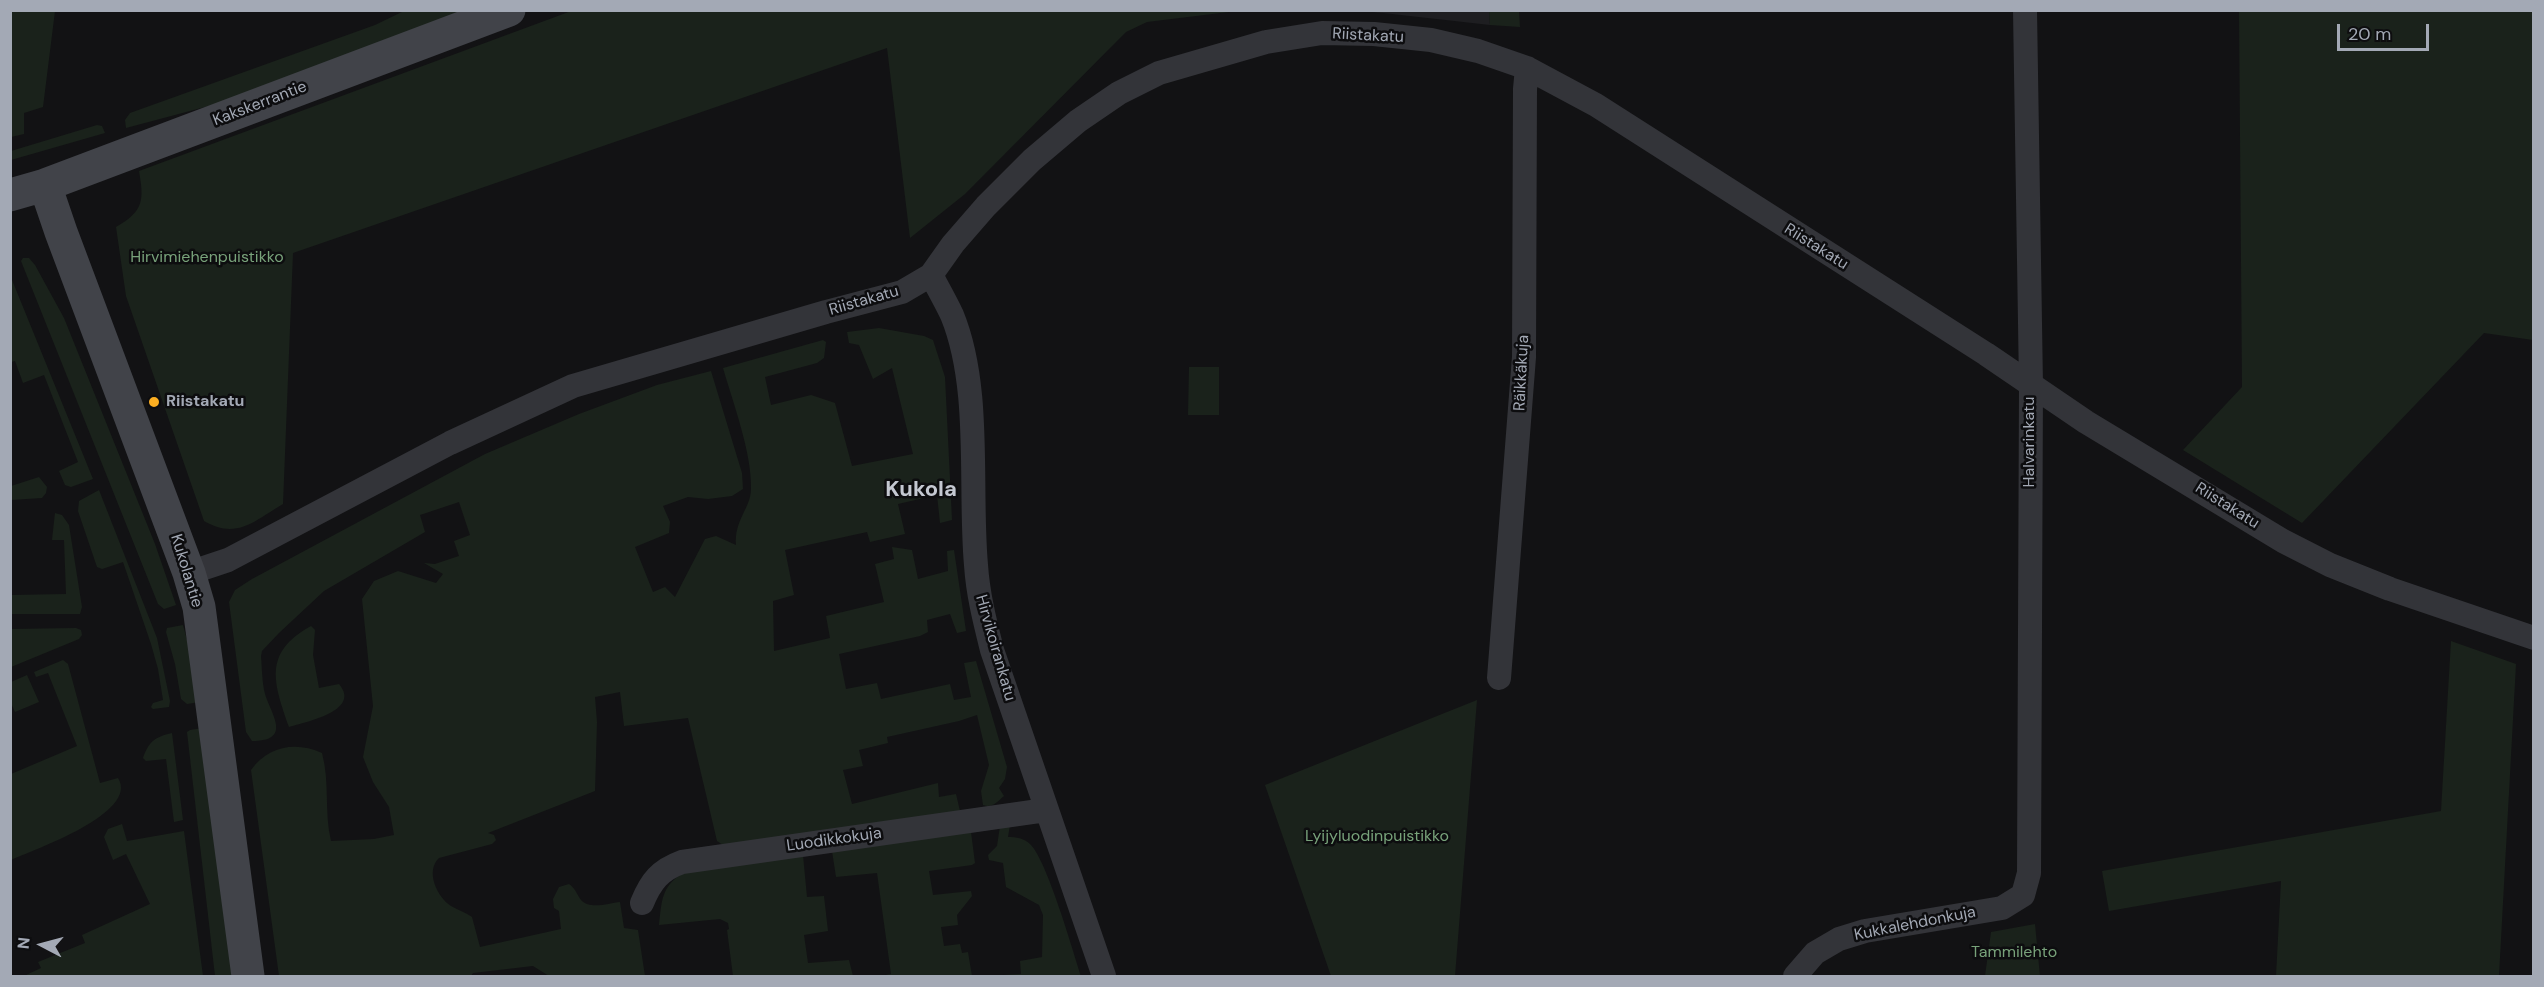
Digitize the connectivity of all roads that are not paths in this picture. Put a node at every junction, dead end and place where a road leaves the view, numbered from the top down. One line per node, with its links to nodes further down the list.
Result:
1 (510, 10): 4 (street, Kakskerrantie)
2 (2025, 10): 7 (street, Halvarinkatu)
3 (1527, 68): 6 (street, Riistakatu); 7 (street, Riistakatu); 10 (street, Räikkäkuja)
4 (45, 185): 5 (street, Kakskerrantie); 8 (street, Kukolantie)
5 (10, 195)
6 (931, 275): 8 (street, Riistakatu); 11 (street, Hirvikoirankatu)
7 (2031, 385): 9 (street, Riistakatu); 12 (street, Halvarinkatu)
8 (189, 573): 14 (street, Kukolantie)
9 (2534, 638)
10 (1499, 678)
11 (1046, 810): 13 (street, Luodikkokuja); 15 (street, Hirvikoirankatu)
12 (2029, 873): 16 (street, Kukkalehdonkuja)
13 (642, 903)
14 (248, 976)
15 (1104, 976)
16 (1795, 976)

